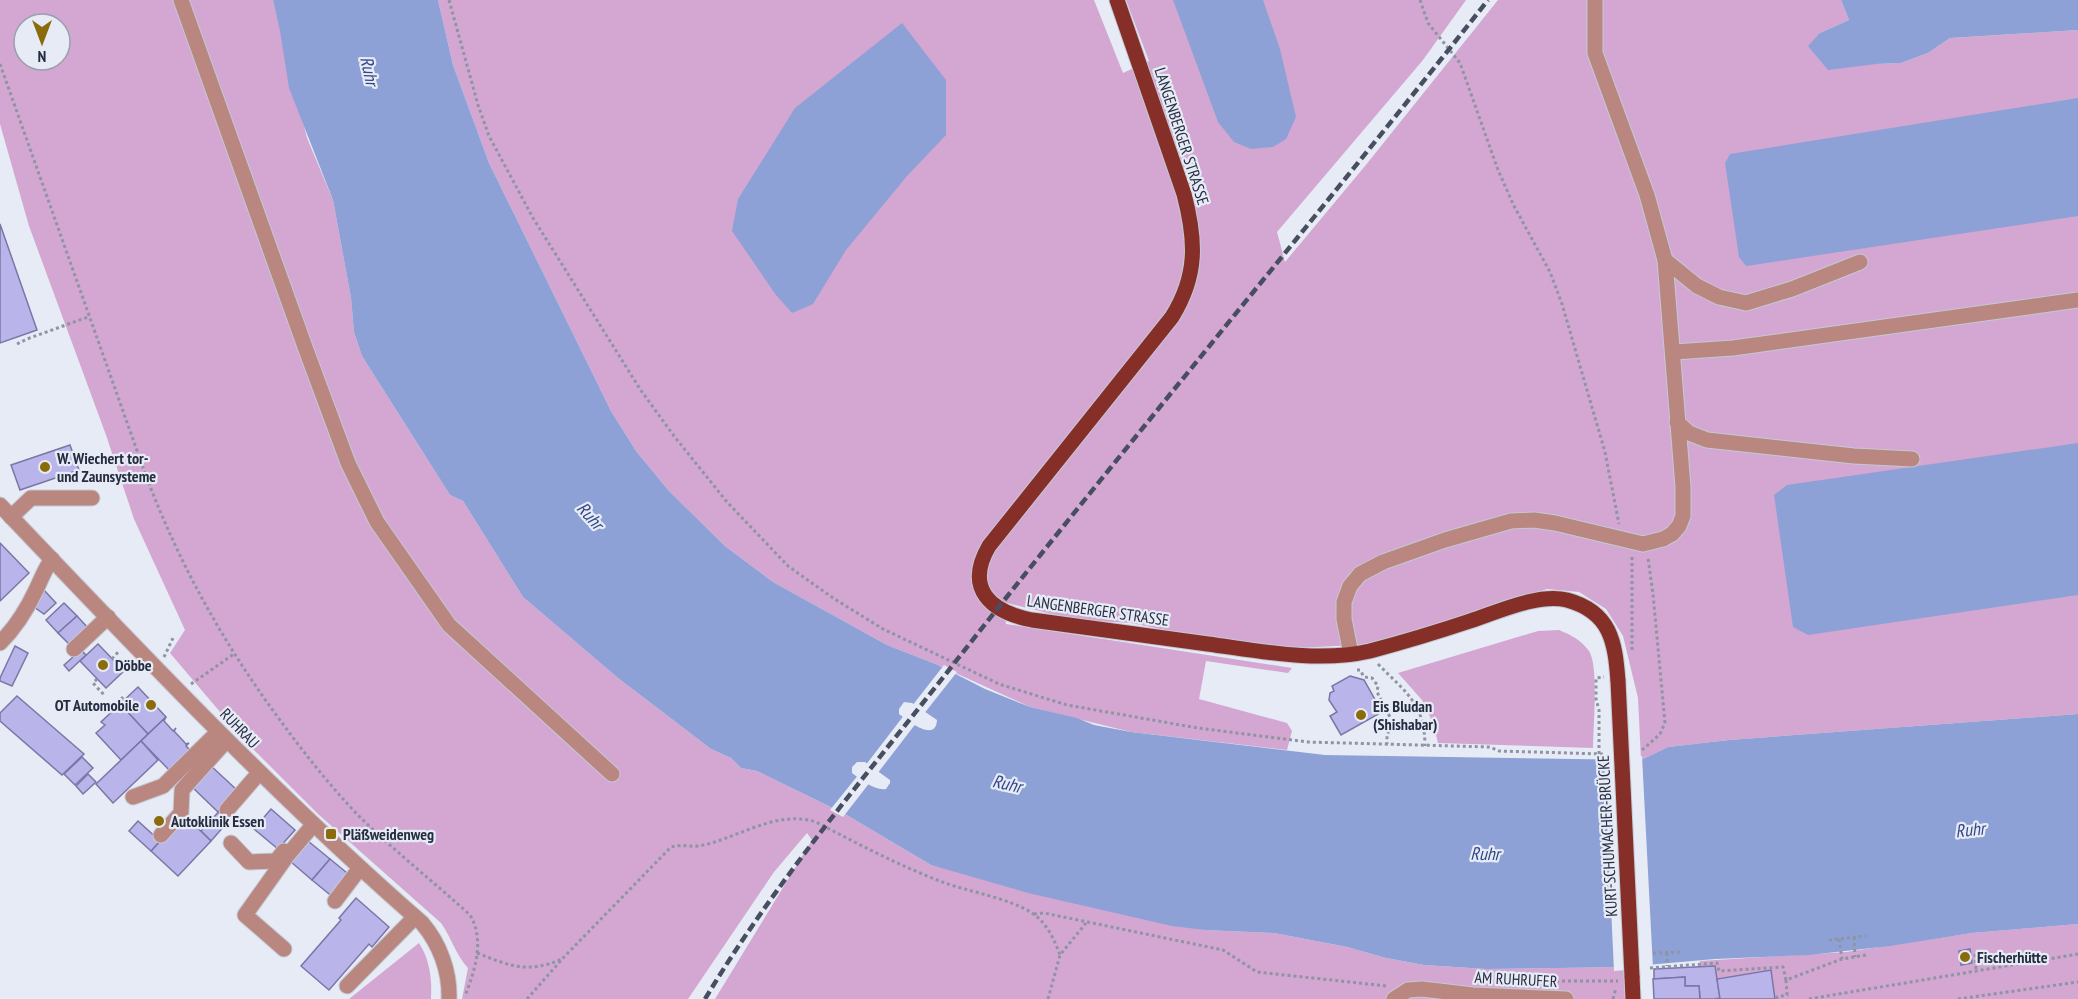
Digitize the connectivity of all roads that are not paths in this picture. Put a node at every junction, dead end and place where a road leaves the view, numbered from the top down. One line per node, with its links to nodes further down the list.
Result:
1 (181, 0): 20 (street)
2 (1117, 0): 16 (main road, LANGENBERGER STRASSE)
3 (1595, 0): 4 (street)
4 (1665, 260): 5 (street); 7 (street)
5 (1860, 262)
6 (2078, 300): 7 (street)
7 (1674, 352): 8 (street)
8 (1677, 422): 9 (street); 16 (street)
9 (1912, 459)
10 (92, 498): 11 (street)
11 (4, 513): 12 (street, RUHRAU)
12 (52, 560): 13 (street, RUHRAU); 14 (street)
13 (112, 620): 15 (street); 18 (street, RUHRAU)
14 (0, 643)
15 (79, 651)
16 (1351, 654): 17 (main road, LANGENBERGER STRASSE)
17 (1618, 679): 32 (main road, KURT-SCHUMACHER-BRÜCKE, bridge)
18 (222, 736): 19 (street, RUHRAU); 21 (street); 24 (street)
19 (259, 773): 22 (street); 23 (street, RUHRAU)
20 (612, 774)
21 (133, 797)
22 (227, 810)
23 (311, 823): 25 (street); 26 (street, RUHRAU); 29 (street)
24 (161, 835)
25 (231, 843)
26 (360, 868): 27 (street); 28 (street, RUHRAU)
27 (335, 901)
28 (415, 917): 30 (street, RUHRAU); 31 (street)
29 (284, 949)
30 (447, 976): 33 (street, RUHRAU); 34 (street, RUHRAU)
31 (347, 986)
32 (1632, 997)
33 (442, 999)
34 (449, 999)
35 (1394, 999): 36 (street, AM RUHRUFER)
36 (1566, 999)

